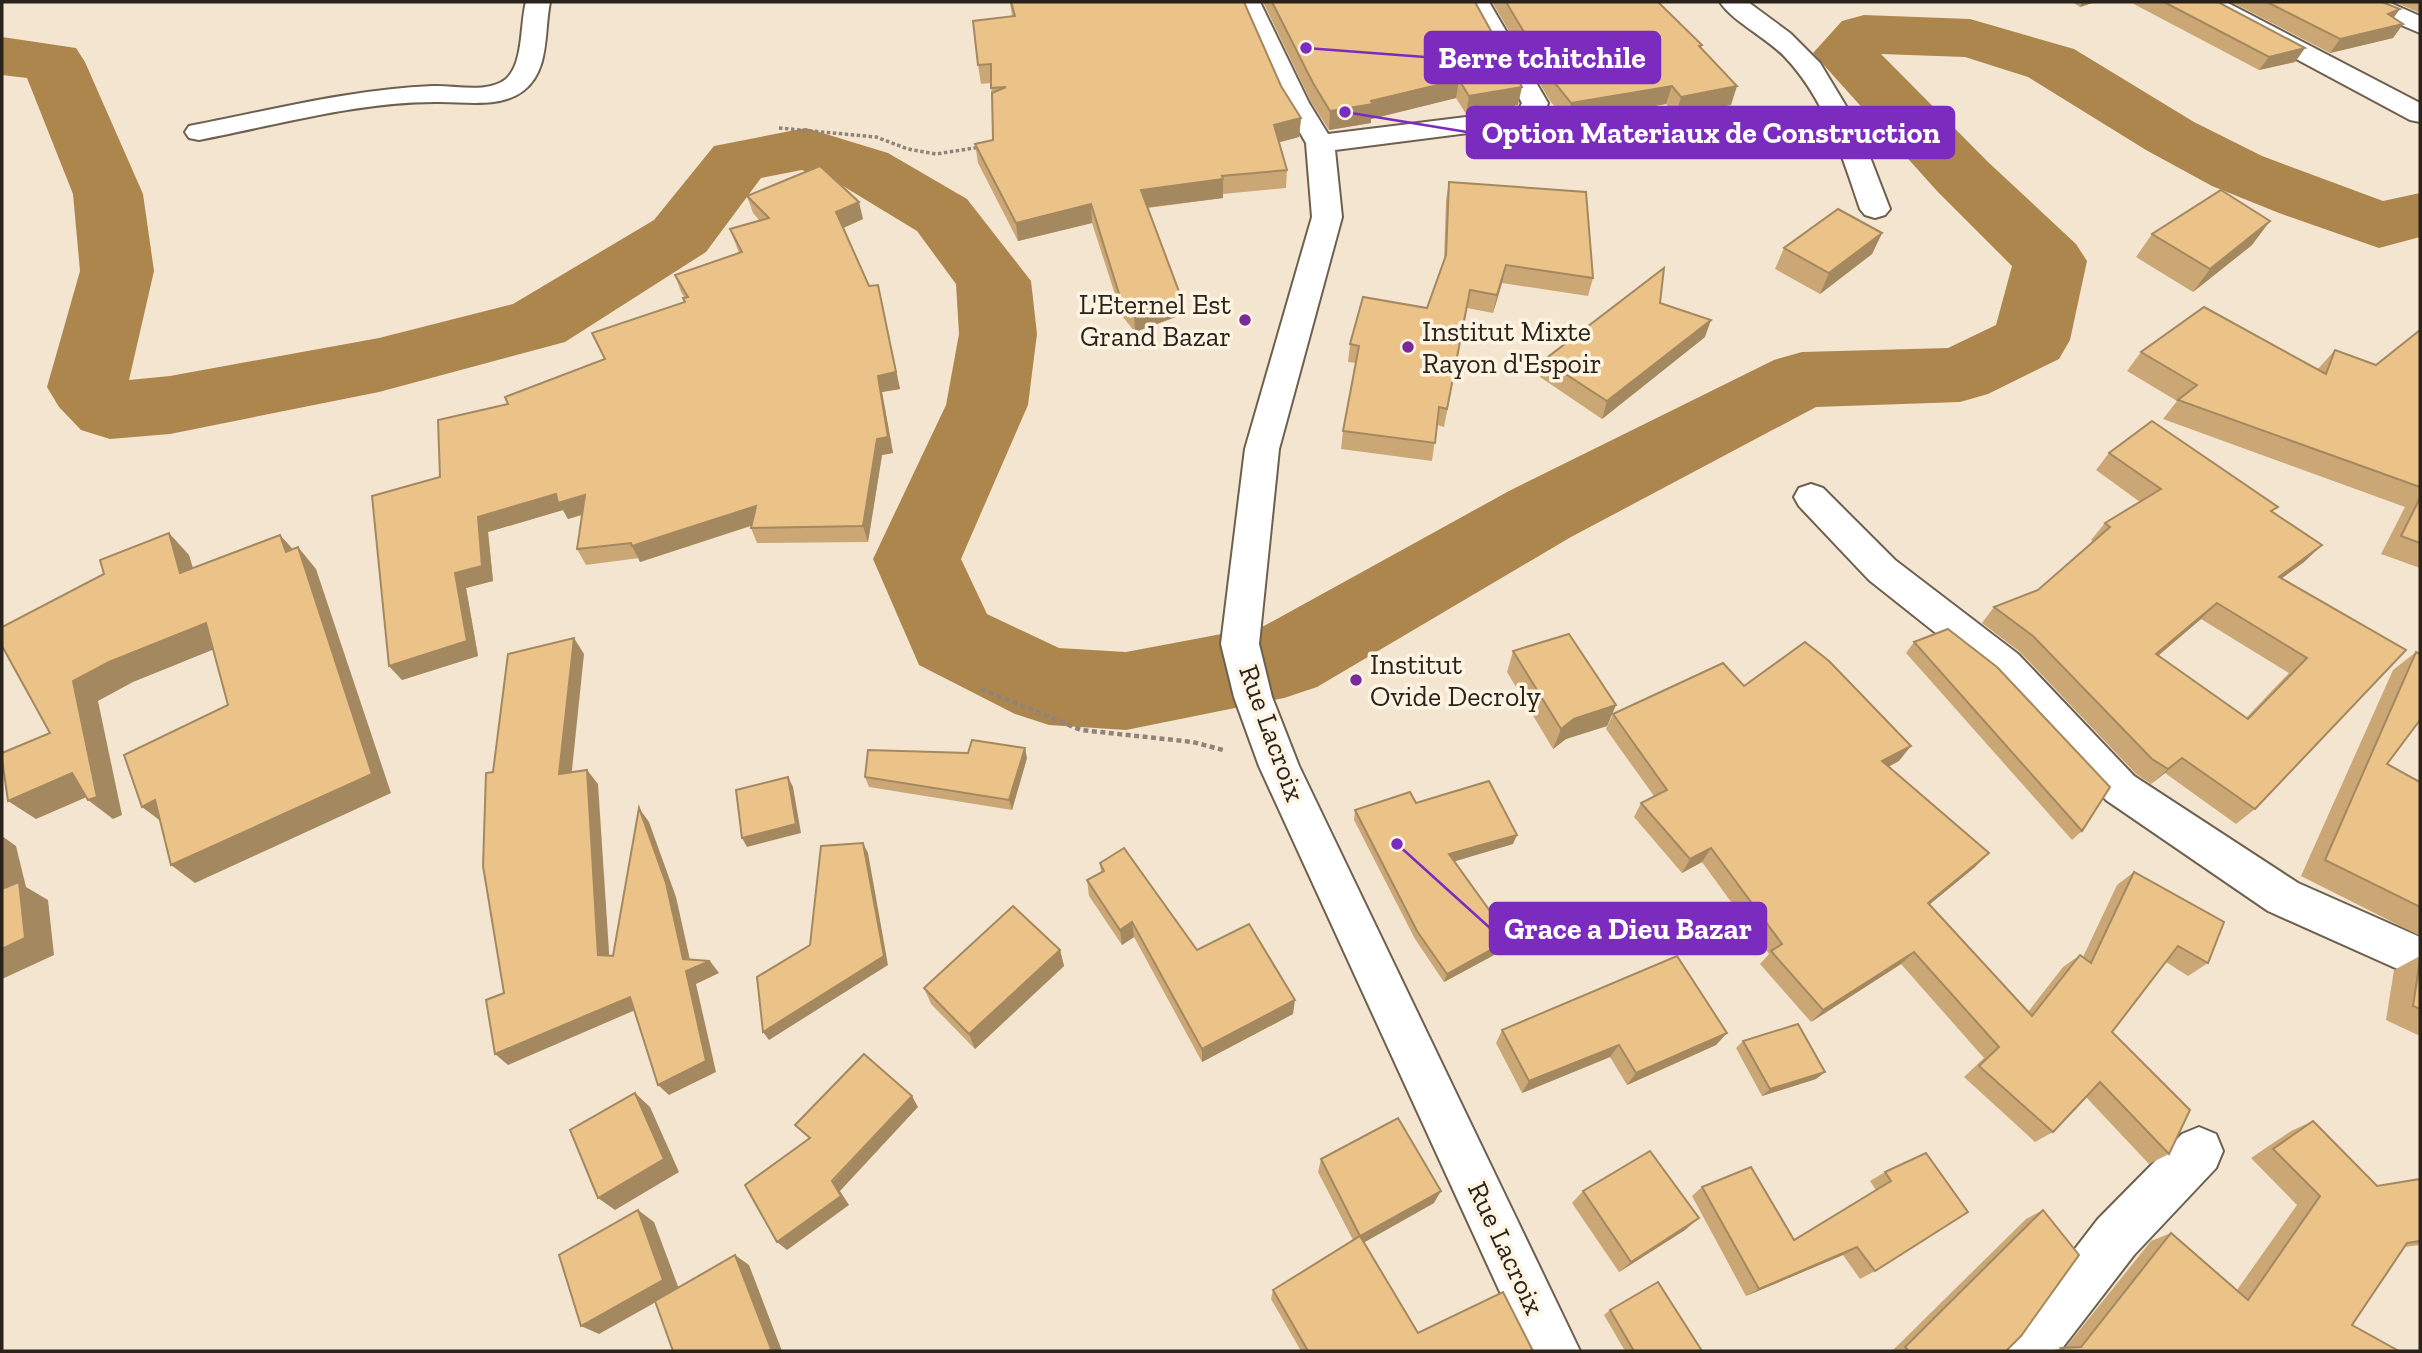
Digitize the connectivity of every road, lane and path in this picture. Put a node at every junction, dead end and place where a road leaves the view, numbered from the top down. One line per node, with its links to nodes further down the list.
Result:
1 (538, 2): 10 (street)
2 (1248, 2): 11 (street, Rue Lacroix)
3 (1477, 2): 11 (street)
4 (1732, 2): 13 (street)
5 (2207, 2): 8 (street)
6 (2368, 2): 7 (street)
7 (2420, 25)
8 (2420, 114)
9 (779, 128): 12 (path)
10 (199, 132)
11 (1320, 143): 16 (street, Rue Lacroix)
12 (991, 145)
13 (1875, 209)
14 (1811, 497): 17 (street)
15 (981, 689): 16 (path)
16 (1279, 766): 19 (street, Rue Lacroix)
17 (2420, 958)
18 (2199, 1151): 20 (street)
19 (1553, 1351)
20 (2028, 1351)

